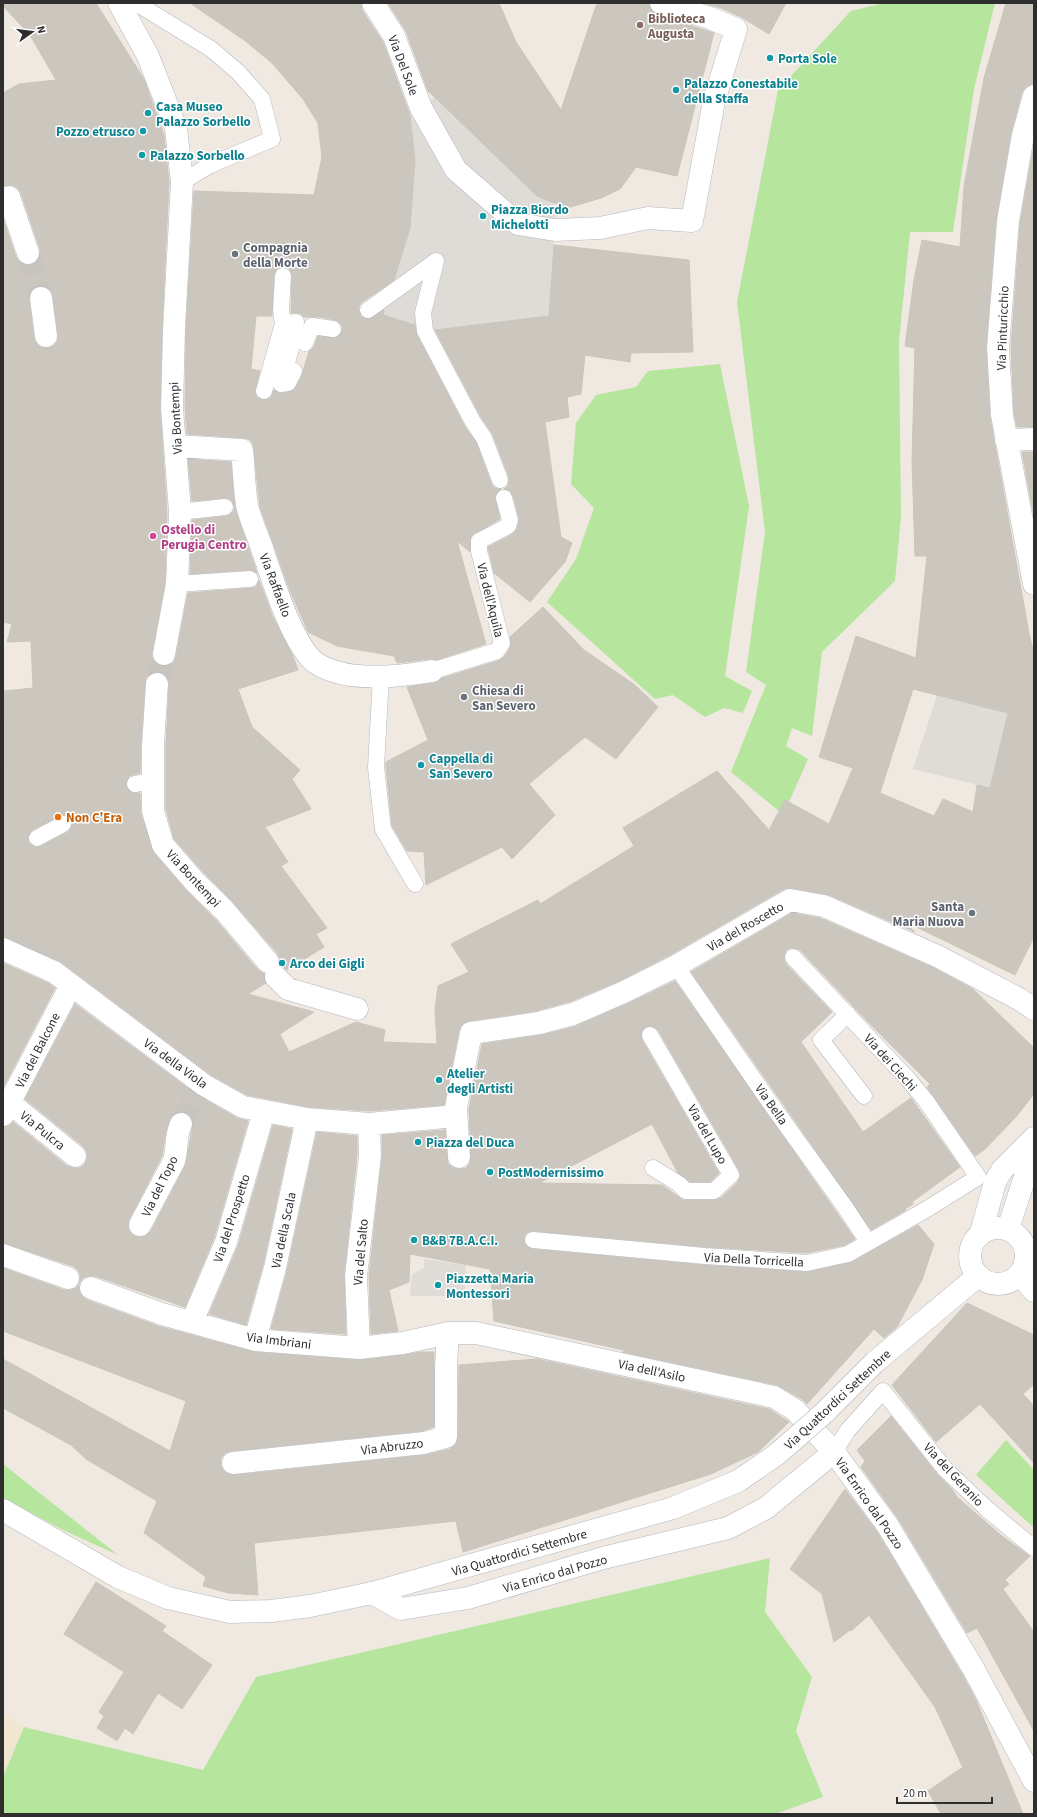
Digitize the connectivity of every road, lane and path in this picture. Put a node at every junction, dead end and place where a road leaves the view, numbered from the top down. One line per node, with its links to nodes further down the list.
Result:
1 (119, 3): 6 (street, Via Bontempi)
2 (136, 3): 6 (lane)
3 (373, 3): 4 (street, Via Del Sole)
4 (661, 3)
5 (1034, 96): 19 (street, Via Pinturicchio)
6 (182, 182): 20 (street, Via Bontempi)
7 (9, 197): 8 (street)
8 (28, 253)
9 (283, 276): 12 (lane)
10 (41, 298): 14 (street)
11 (368, 310): 21 (lane)
12 (283, 324): 16 (lane); 17 (lane)
13 (333, 329): 15 (lane)
14 (46, 336)
15 (305, 343)
16 (294, 371)
17 (264, 391)
18 (1034, 439): 19 (street)
19 (1006, 440): 27 (street, Via Pinturicchio)
20 (176, 446): 24 (street, Via Bontempi); 30 (street, Via Raffaello)
21 (500, 480)
22 (504, 498): 29 (lane, Via dell'Aquila)
23 (225, 507): 24 (lane)
24 (180, 512): 26 (street, Via Bontempi)
25 (250, 579): 26 (lane)
26 (177, 584): 28 (street, Via Bontempi)
27 (1034, 584)
28 (164, 654)
29 (432, 671): 30 (street, Via Raffaello)
30 (381, 678): 34 (lane)
31 (157, 684): 39 (street, Via Bontempi)
32 (63, 824): 33 (lane)
33 (37, 838)
34 (416, 884)
35 (3, 949): 38 (street, Via della Viola)
36 (793, 957): 41 (lane, Via dei Ciechi)
37 (676, 966): 40 (street, Via del Roscetto); 46 (street, Via del Roscetto); 61 (lane, Via Bella)
38 (72, 985): 44 (street, Via del Balcone); 45 (street, Via della Viola)
39 (357, 1009)
40 (1034, 1010)
41 (848, 1014): 43 (lane); 55 (lane, Via dei Ciechi)
42 (650, 1035): 54 (lane, Via del Lupo)
43 (864, 1096)
44 (6, 1109): 52 (street, Via Pulcra)
45 (264, 1111): 47 (street, Via della Viola); 69 (street, Via del Prospetto)
46 (456, 1116): 49 (street); 53 (street)
47 (307, 1119): 49 (street, Via della Viola); 71 (street, Via della Scala)
48 (181, 1124): 57 (street, Via del Topo)
49 (369, 1124): 72 (street, Via del Salto)
50 (1034, 1138): 55 (street)
51 (1034, 1149): 56 (street)
52 (75, 1156)
53 (459, 1157)
54 (653, 1168)
55 (986, 1179): 56 (lane); 59 (street); 61 (lane, Via Della Torricella)
56 (1022, 1190): 58 (street)
57 (140, 1225)
58 (1008, 1229): 59 (street); 62 (street)
59 (981, 1233): 65 (street)
60 (533, 1240): 61 (lane, Via Della Torricella)
61 (868, 1242)
62 (1030, 1252): 64 (street)
63 (3, 1255): 66 (street)
64 (1019, 1274): 65 (street); 68 (street)
65 (978, 1276): 77 (street, Via Quattordici Settembre, bridge)
66 (68, 1278)
67 (91, 1288): 69 (street, Via Imbriani)
68 (1034, 1291)
69 (192, 1322): 71 (street, Via Imbriani)
70 (448, 1333): 72 (street, Via Imbriani); 73 (street, Via dell'Asilo); 74 (street, Via Abruzzo)
71 (255, 1340): 72 (street, Via Imbriani)
72 (359, 1348)
73 (834, 1452): 76 (lane, Via del Geranio); 77 (street, Via Enrico dal Pozzo); 78 (street, Via Enrico dal Pozzo)
74 (232, 1468)
75 (3, 1510): 77 (street, Via Quattordici Settembre)
76 (1034, 1548)
77 (372, 1593)
78 (1034, 1781)

